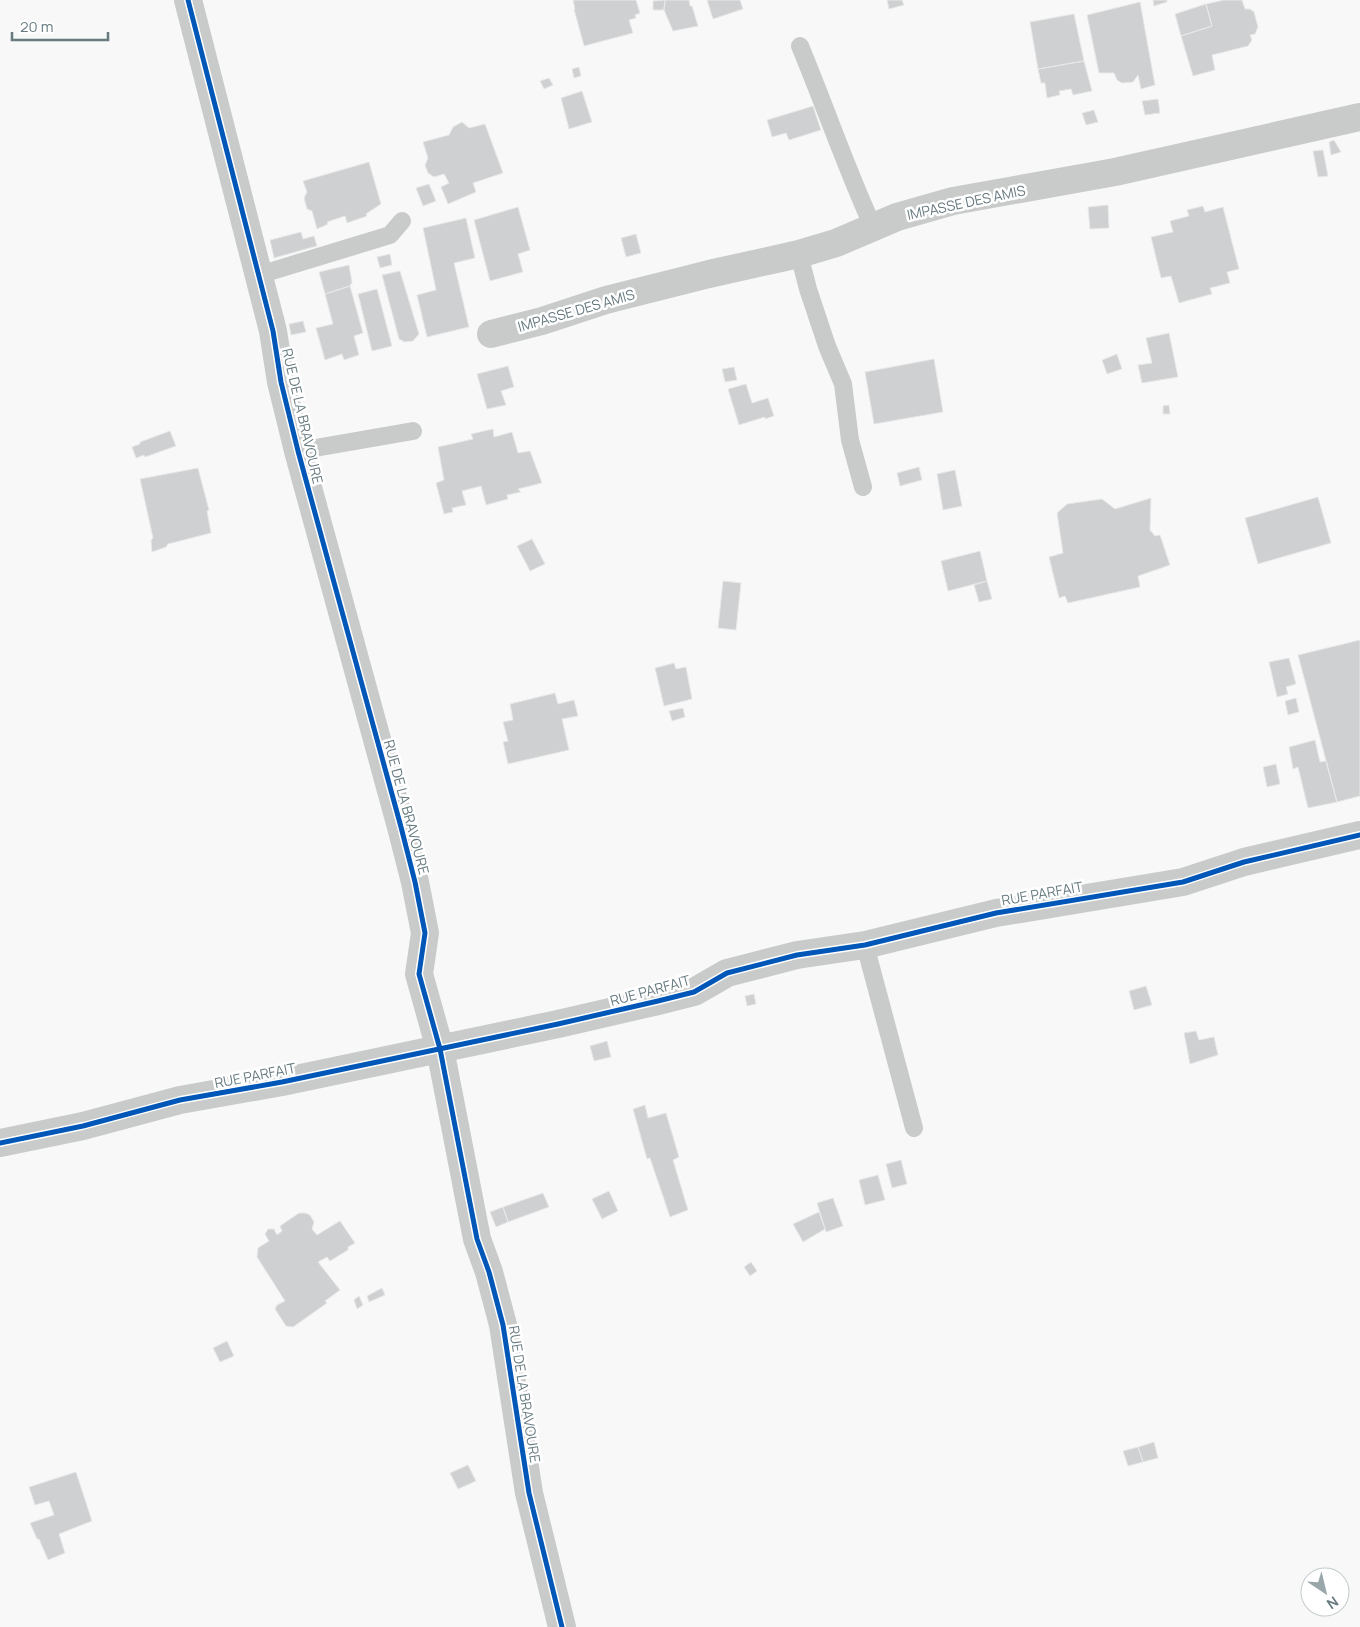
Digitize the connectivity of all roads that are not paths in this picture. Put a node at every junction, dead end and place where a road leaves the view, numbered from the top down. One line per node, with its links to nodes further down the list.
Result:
1 (188, 0): 7 (street, RUE DE LA BRAVOURE)
2 (800, 46): 5 (lane)
3 (1360, 117): 5 (street, IMPASSE DES AMIS)
4 (402, 221): 7 (lane)
5 (873, 227): 6 (street, IMPASSE DES AMIS)
6 (799, 254): 8 (street, IMPASSE DES AMIS); 11 (lane)
7 (258, 275): 10 (street, RUE DE LA BRAVOURE)
8 (491, 334)
9 (413, 431): 10 (lane)
10 (298, 451): 14 (street, RUE DE LA BRAVOURE)
11 (863, 487)
12 (1360, 835): 13 (street, RUE PARFAIT)
13 (865, 945): 14 (street, RUE PARFAIT); 15 (lane)
14 (440, 1049): 16 (street, RUE PARFAIT); 17 (street, RUE DE LA BRAVOURE)
15 (914, 1128)
16 (0, 1143)
17 (562, 1627)

